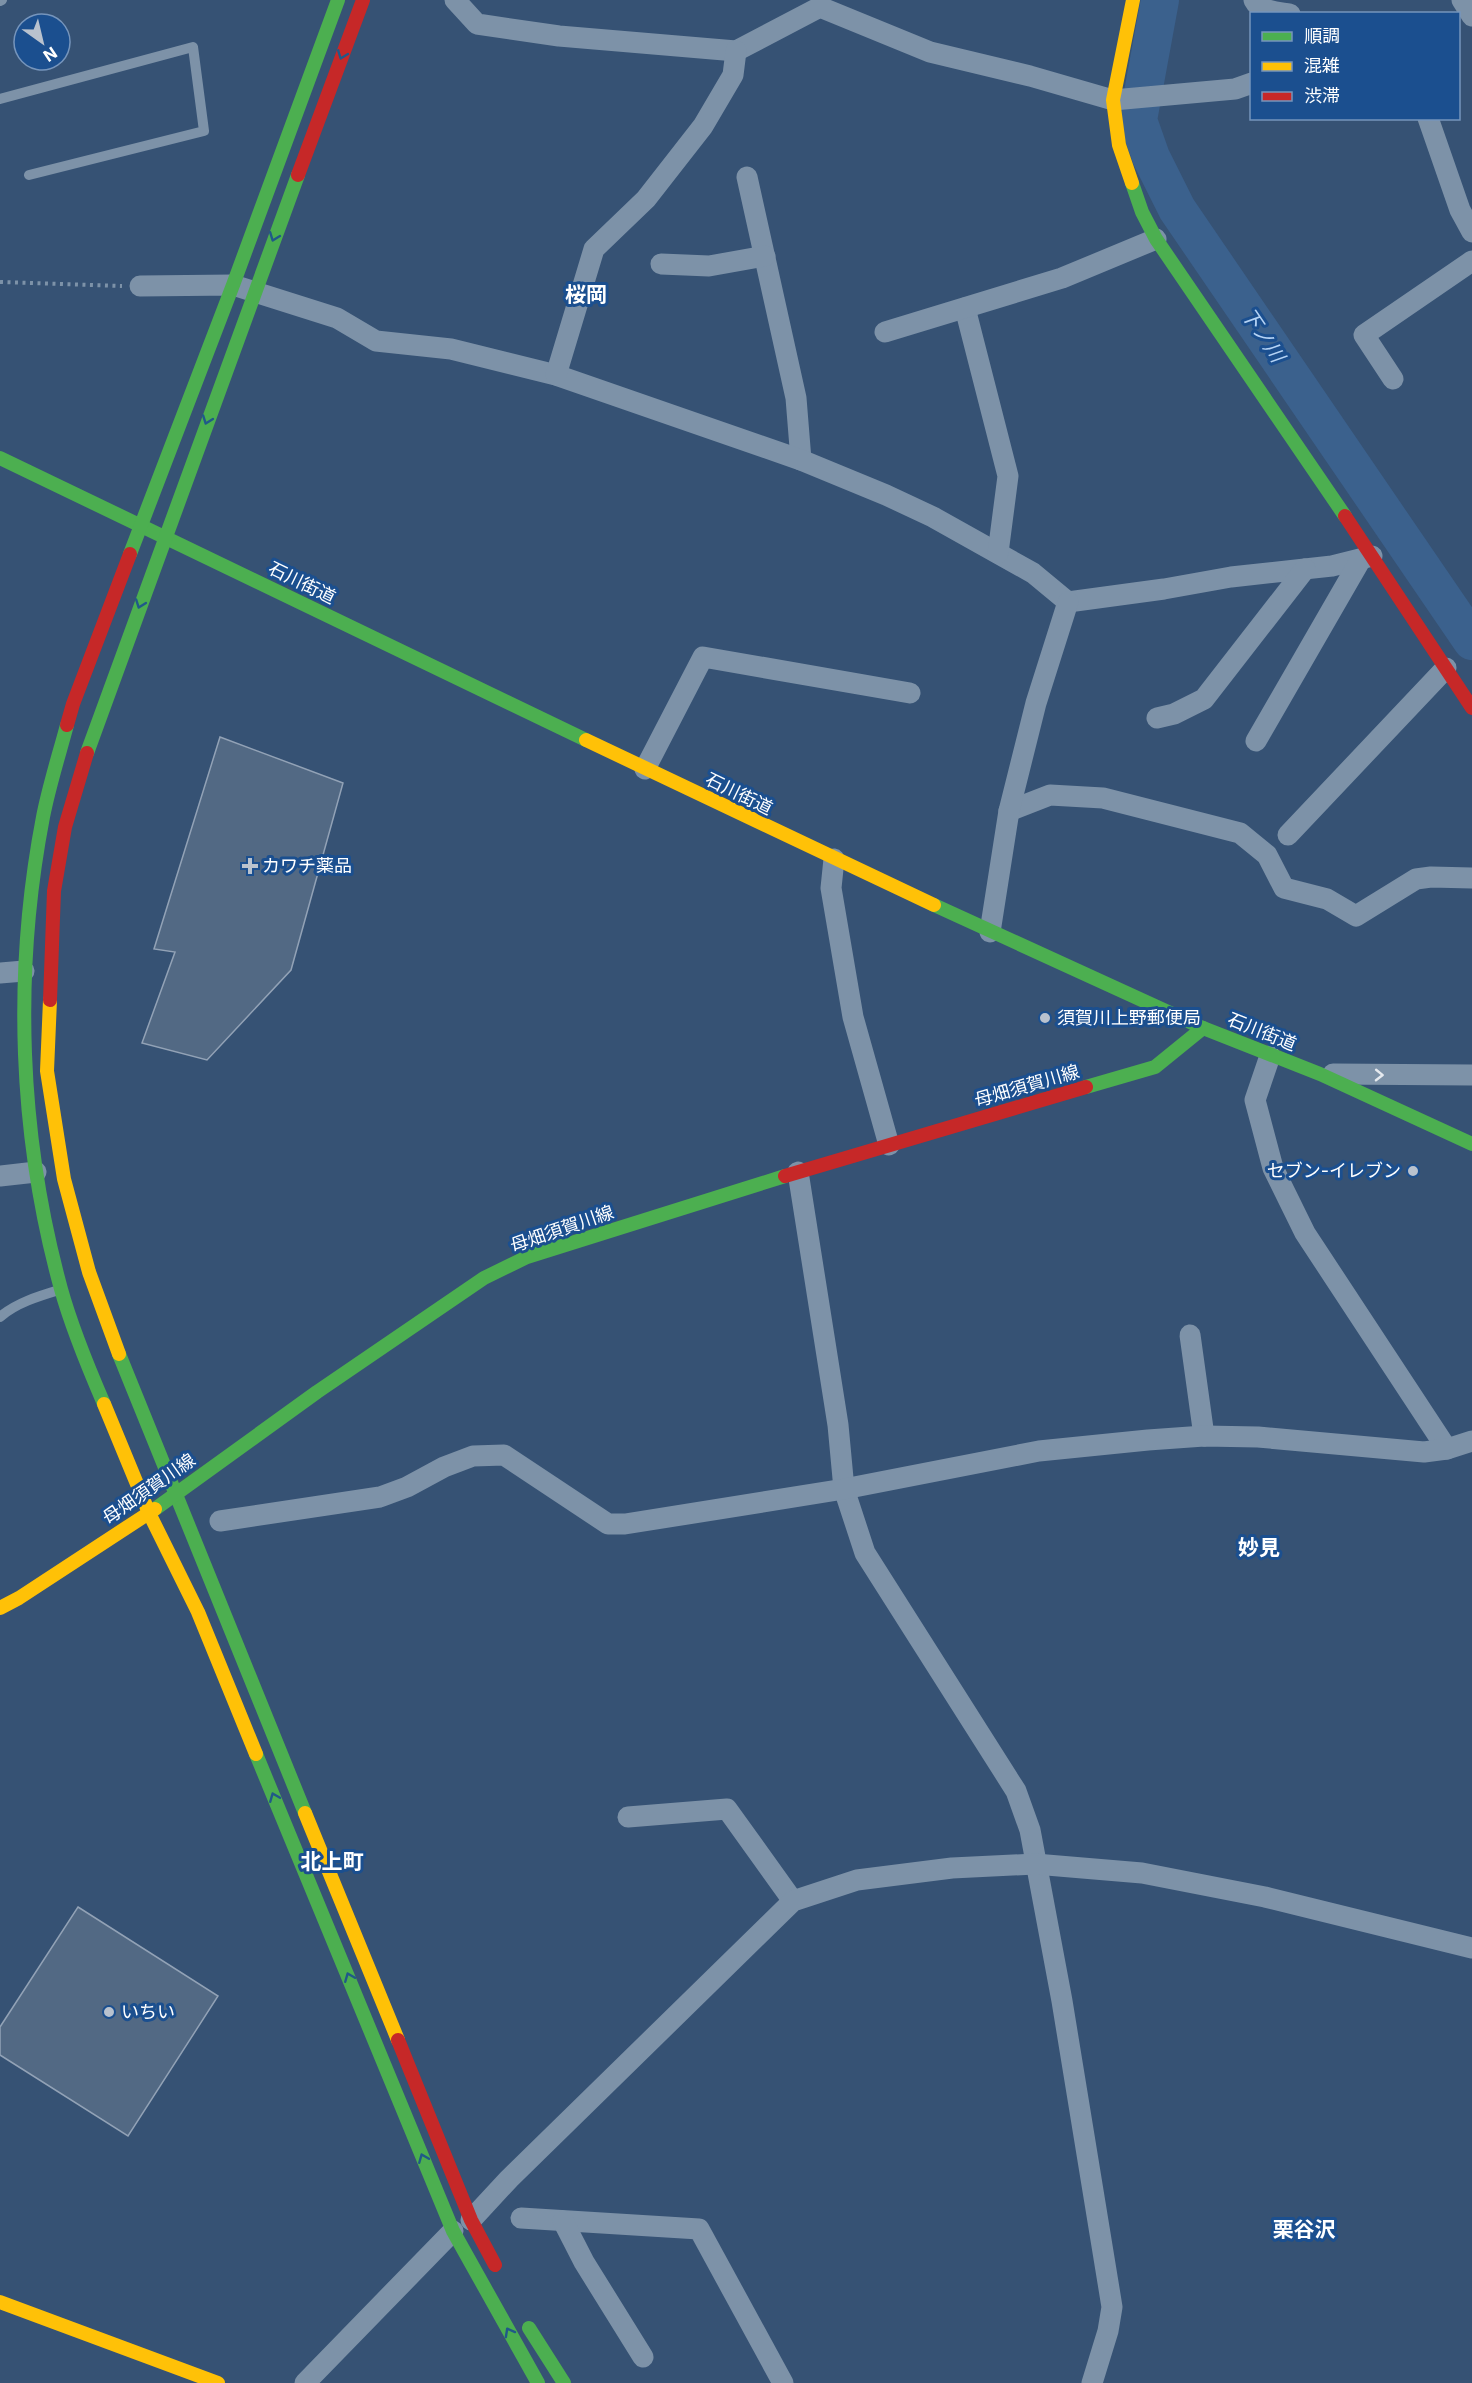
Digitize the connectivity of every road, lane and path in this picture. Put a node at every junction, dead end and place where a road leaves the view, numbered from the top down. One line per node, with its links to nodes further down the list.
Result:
1 (338, 0): 22 (street)
2 (363, 0): 24 (street, one-way to 24)
3 (455, 0): 9 (street)
4 (1133, 0): 12 (street)
5 (1254, 0): 7 (street)
6 (1462, 0): 8 (street)
7 (1279, 12)
8 (1472, 16)
9 (736, 51): 12 (street); 27 (street)
10 (1250, 83): 12 (street)
11 (0, 99): 14 (lane)
12 (1119, 100): 17 (street)
13 (1429, 120): 16 (street)
14 (29, 176)
15 (747, 177): 18 (street)
16 (1472, 231)
17 (1156, 239): 25 (street); 34 (street)
18 (765, 256): 20 (street); 30 (street)
19 (1472, 261): 28 (street)
20 (661, 264)
21 (0, 282): 23 (path)
22 (233, 285): 23 (street); 24 (street); 31 (street)
23 (140, 286)
24 (254, 291): 27 (street); 32 (street, one-way to 32)
25 (965, 308): 26 (street); 33 (street)
26 (885, 332)
27 (556, 375): 30 (street)
28 (1393, 379)
29 (0, 458): 31 (street, 石川街道)
30 (801, 460): 33 (street)
31 (140, 524): 32 (street, 石川街道); 48 (street)
32 (164, 537): 42 (street, 石川街道); 66 (street, one-way to 66)
33 (998, 553): 36 (street)
34 (1367, 558): 35 (street); 37 (street); 41 (street)
35 (1305, 569): 36 (street); 40 (street)
36 (1068, 602): 43 (street)
37 (1446, 668): 39 (street); 44 (street)
38 (910, 693): 42 (street)
39 (1472, 708)
40 (1157, 718)
41 (1256, 741)
42 (645, 769): 45 (street, 石川街道)
43 (1009, 811): 46 (street); 47 (street)
44 (1288, 835)
45 (834, 859): 47 (street, 石川街道); 55 (street)
46 (1472, 878)
47 (990, 932): 50 (street, 石川街道)
48 (24, 971): 49 (street); 56 (street)
49 (0, 973)
50 (1203, 1028): 51 (street, 石川街道); 55 (street, 母畑須賀川線)
51 (1270, 1056): 52 (street, 石川街道); 64 (street)
52 (1320, 1074): 53 (street, one-way to 53); 54 (street, 石川街道)
53 (1472, 1075)
54 (1472, 1144)
55 (889, 1145): 57 (street, 母畑須賀川線)
56 (36, 1172): 58 (street); 59 (street)
57 (798, 1172): 65 (street); 66 (street, 母畑須賀川線)
58 (0, 1176)
59 (61, 1289): 60 (lane); 67 (street)
60 (0, 1317)
61 (1190, 1335): 62 (street)
62 (1204, 1436): 64 (street); 65 (street)
63 (1472, 1441): 64 (street)
64 (1447, 1449)
65 (844, 1490): 68 (street); 72 (street)
66 (170, 1498): 67 (street, 母畑須賀川線); 70 (street); 76 (street)
67 (149, 1513): 69 (street, 母畑須賀川線); 70 (street)
68 (220, 1521)
69 (0, 1608)
70 (198, 1612): 78 (street, one-way to 70)
71 (628, 1817): 73 (street)
72 (1035, 1864): 73 (street); 74 (street); 88 (street)
73 (793, 1901): 76 (street)
74 (1472, 1948)
75 (521, 2218): 77 (street)
76 (471, 2220): 79 (street)
77 (563, 2221): 82 (street); 87 (street)
78 (453, 2231): 84 (street); 85 (street, one-way to 78)
79 (504, 2280)
80 (0, 2302): 83 (street)
81 (520, 2311): 86 (street)
82 (643, 2357)
83 (218, 2383)
84 (305, 2383)
85 (538, 2383)
86 (564, 2383)
87 (783, 2383)
88 (1092, 2383)

